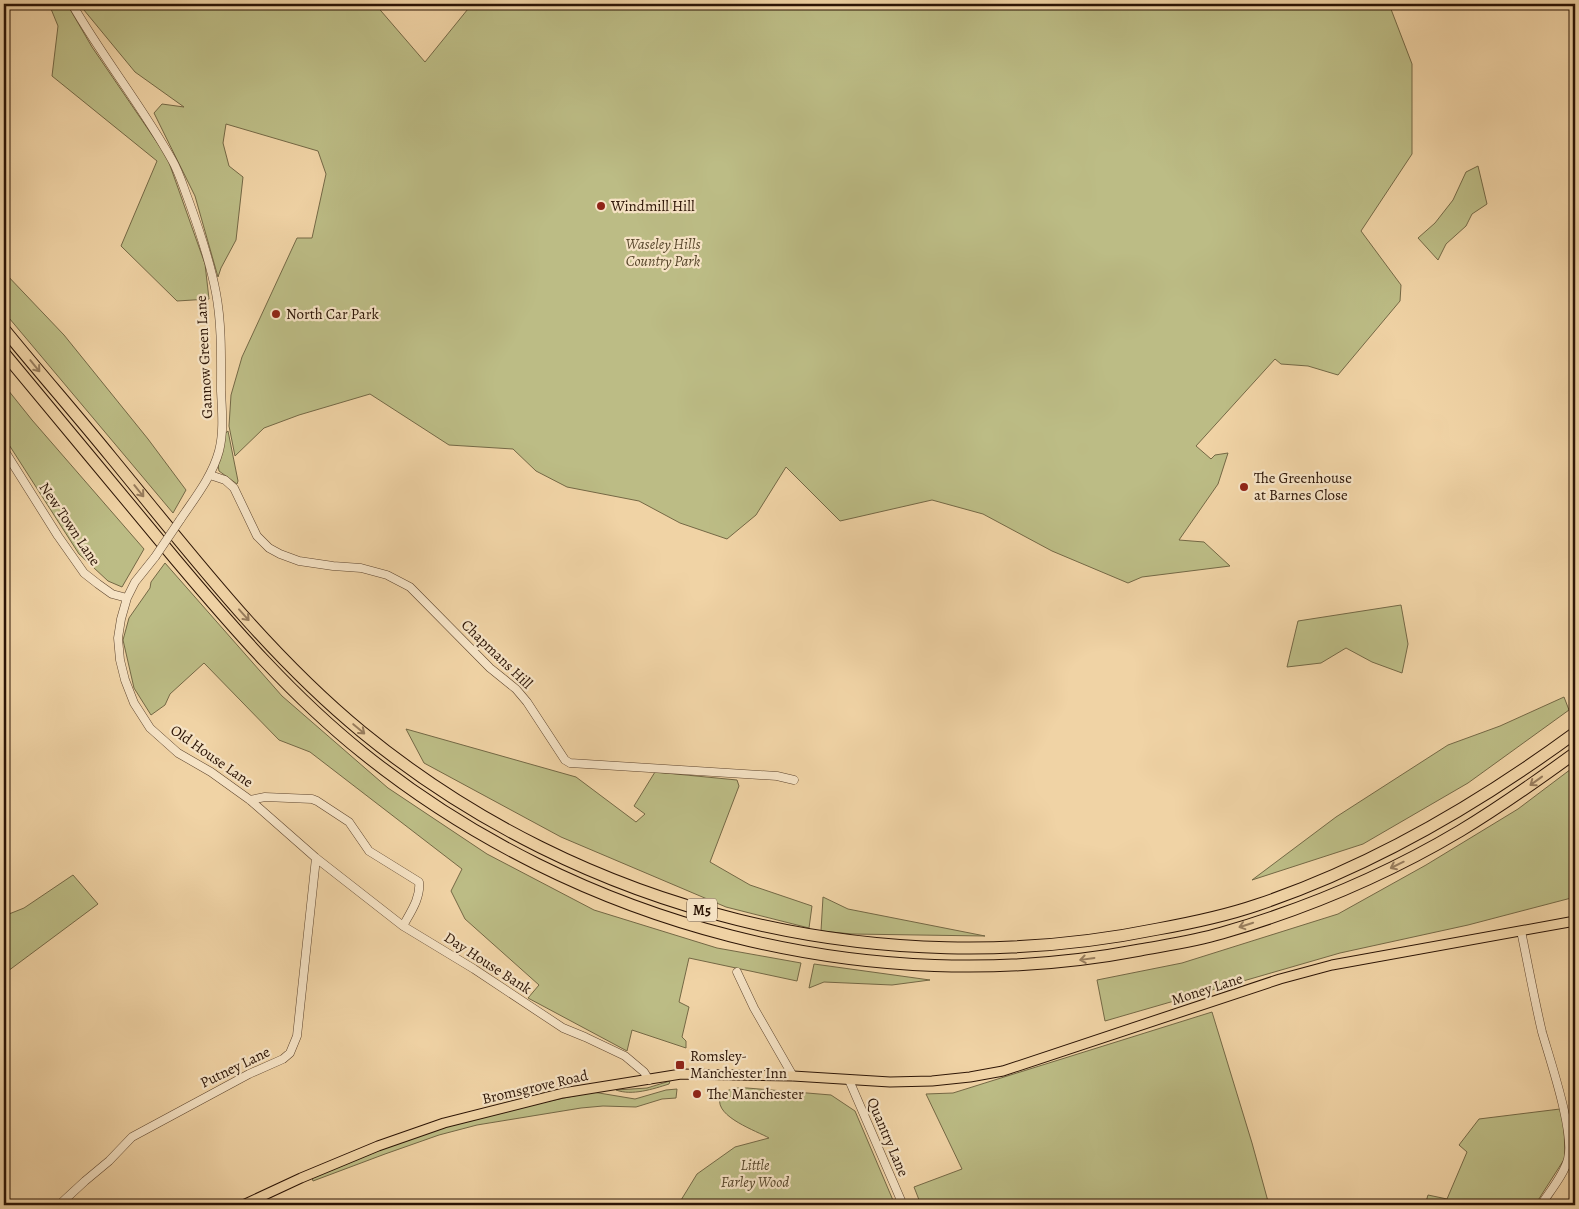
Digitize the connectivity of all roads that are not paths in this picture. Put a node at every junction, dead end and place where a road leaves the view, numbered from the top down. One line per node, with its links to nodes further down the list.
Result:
1 (72, 4): 5 (street, Gannow Green Lane)
2 (4, 329): 7 (highway, M5, one-way to 7)
3 (4, 354): 8 (highway, M5, one-way to 3)
4 (4, 450): 6 (street, New Town Lane)
5 (210, 475): 6 (street, Gannow Green Lane, bridge); 9 (street, Chapmans Hill)
6 (127, 598): 10 (street, Old House Lane)
7 (1575, 733)
8 (1575, 753)
9 (794, 780)
10 (250, 800): 11 (street, Old House Lane); 13 (street)
11 (316, 858): 13 (street, Day House Bank); 19 (street, Putney Lane)
12 (1575, 921): 14 (main road, Money Lane)
13 (403, 926): 17 (street, Day House Bank)
14 (1521, 930): 18 (main road, Money Lane); 22 (street)
15 (736, 972): 16 (street)
16 (793, 1076): 17 (main road, Bromsgrove Road); 18 (main road, Bromsgrove Road)
17 (649, 1080): 20 (main road, Bromsgrove Road)
18 (849, 1080): 21 (street, Quantry Lane)
19 (59, 1205)
20 (243, 1205)
21 (903, 1205)
22 (1541, 1205)

